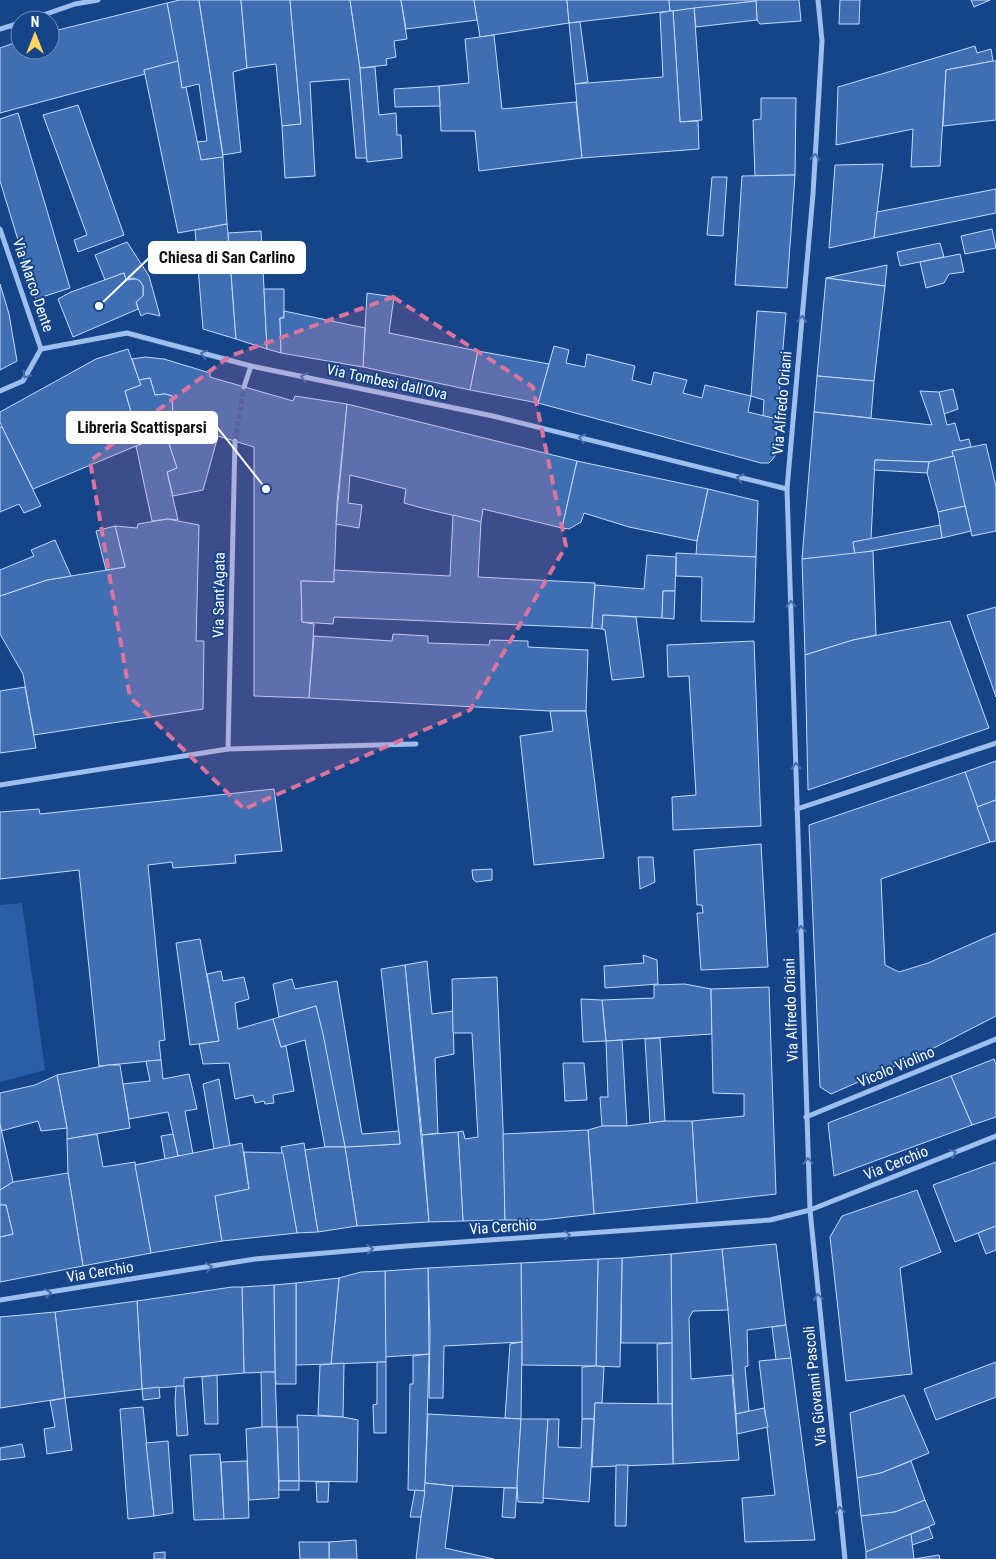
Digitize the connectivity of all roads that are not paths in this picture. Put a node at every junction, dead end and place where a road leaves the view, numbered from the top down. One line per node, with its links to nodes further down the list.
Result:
1 (98, 0): 3 (street)
2 (818, 0): 10 (street, Via Alfredo Oriani, one-way to 2)
3 (58, 10)
4 (0, 229): 5 (street, Via Marco Dente)
5 (41, 349): 6 (street, Via Tombesi dall'Ova, one-way to 5); 8 (street, one-way to 8)
6 (251, 366): 7 (street); 10 (street, Via Tombesi dall'Ova, one-way to 6)
7 (244, 387)
8 (0, 391)
9 (235, 441): 13 (street, Via Sant'Agata)
10 (787, 489): 15 (street, Via Alfredo Oriani, one-way to 10)
11 (996, 743): 15 (street)
12 (416, 744): 13 (street)
13 (228, 749): 14 (street)
14 (0, 785)
15 (797, 809): 17 (street, Via Alfredo Oriani, one-way to 15)
16 (996, 1039): 17 (street, Vicolo Violino)
17 (806, 1118): 19 (street, Via Alfredo Oriani, one-way to 17)
18 (996, 1136): 19 (street, Via Cerchio, one-way to 18)
19 (810, 1210): 20 (street, Via Cerchio, one-way to 19); 21 (street, Via Giovanni Pascoli, one-way to 19)
20 (0, 1300)
21 (845, 1559)

